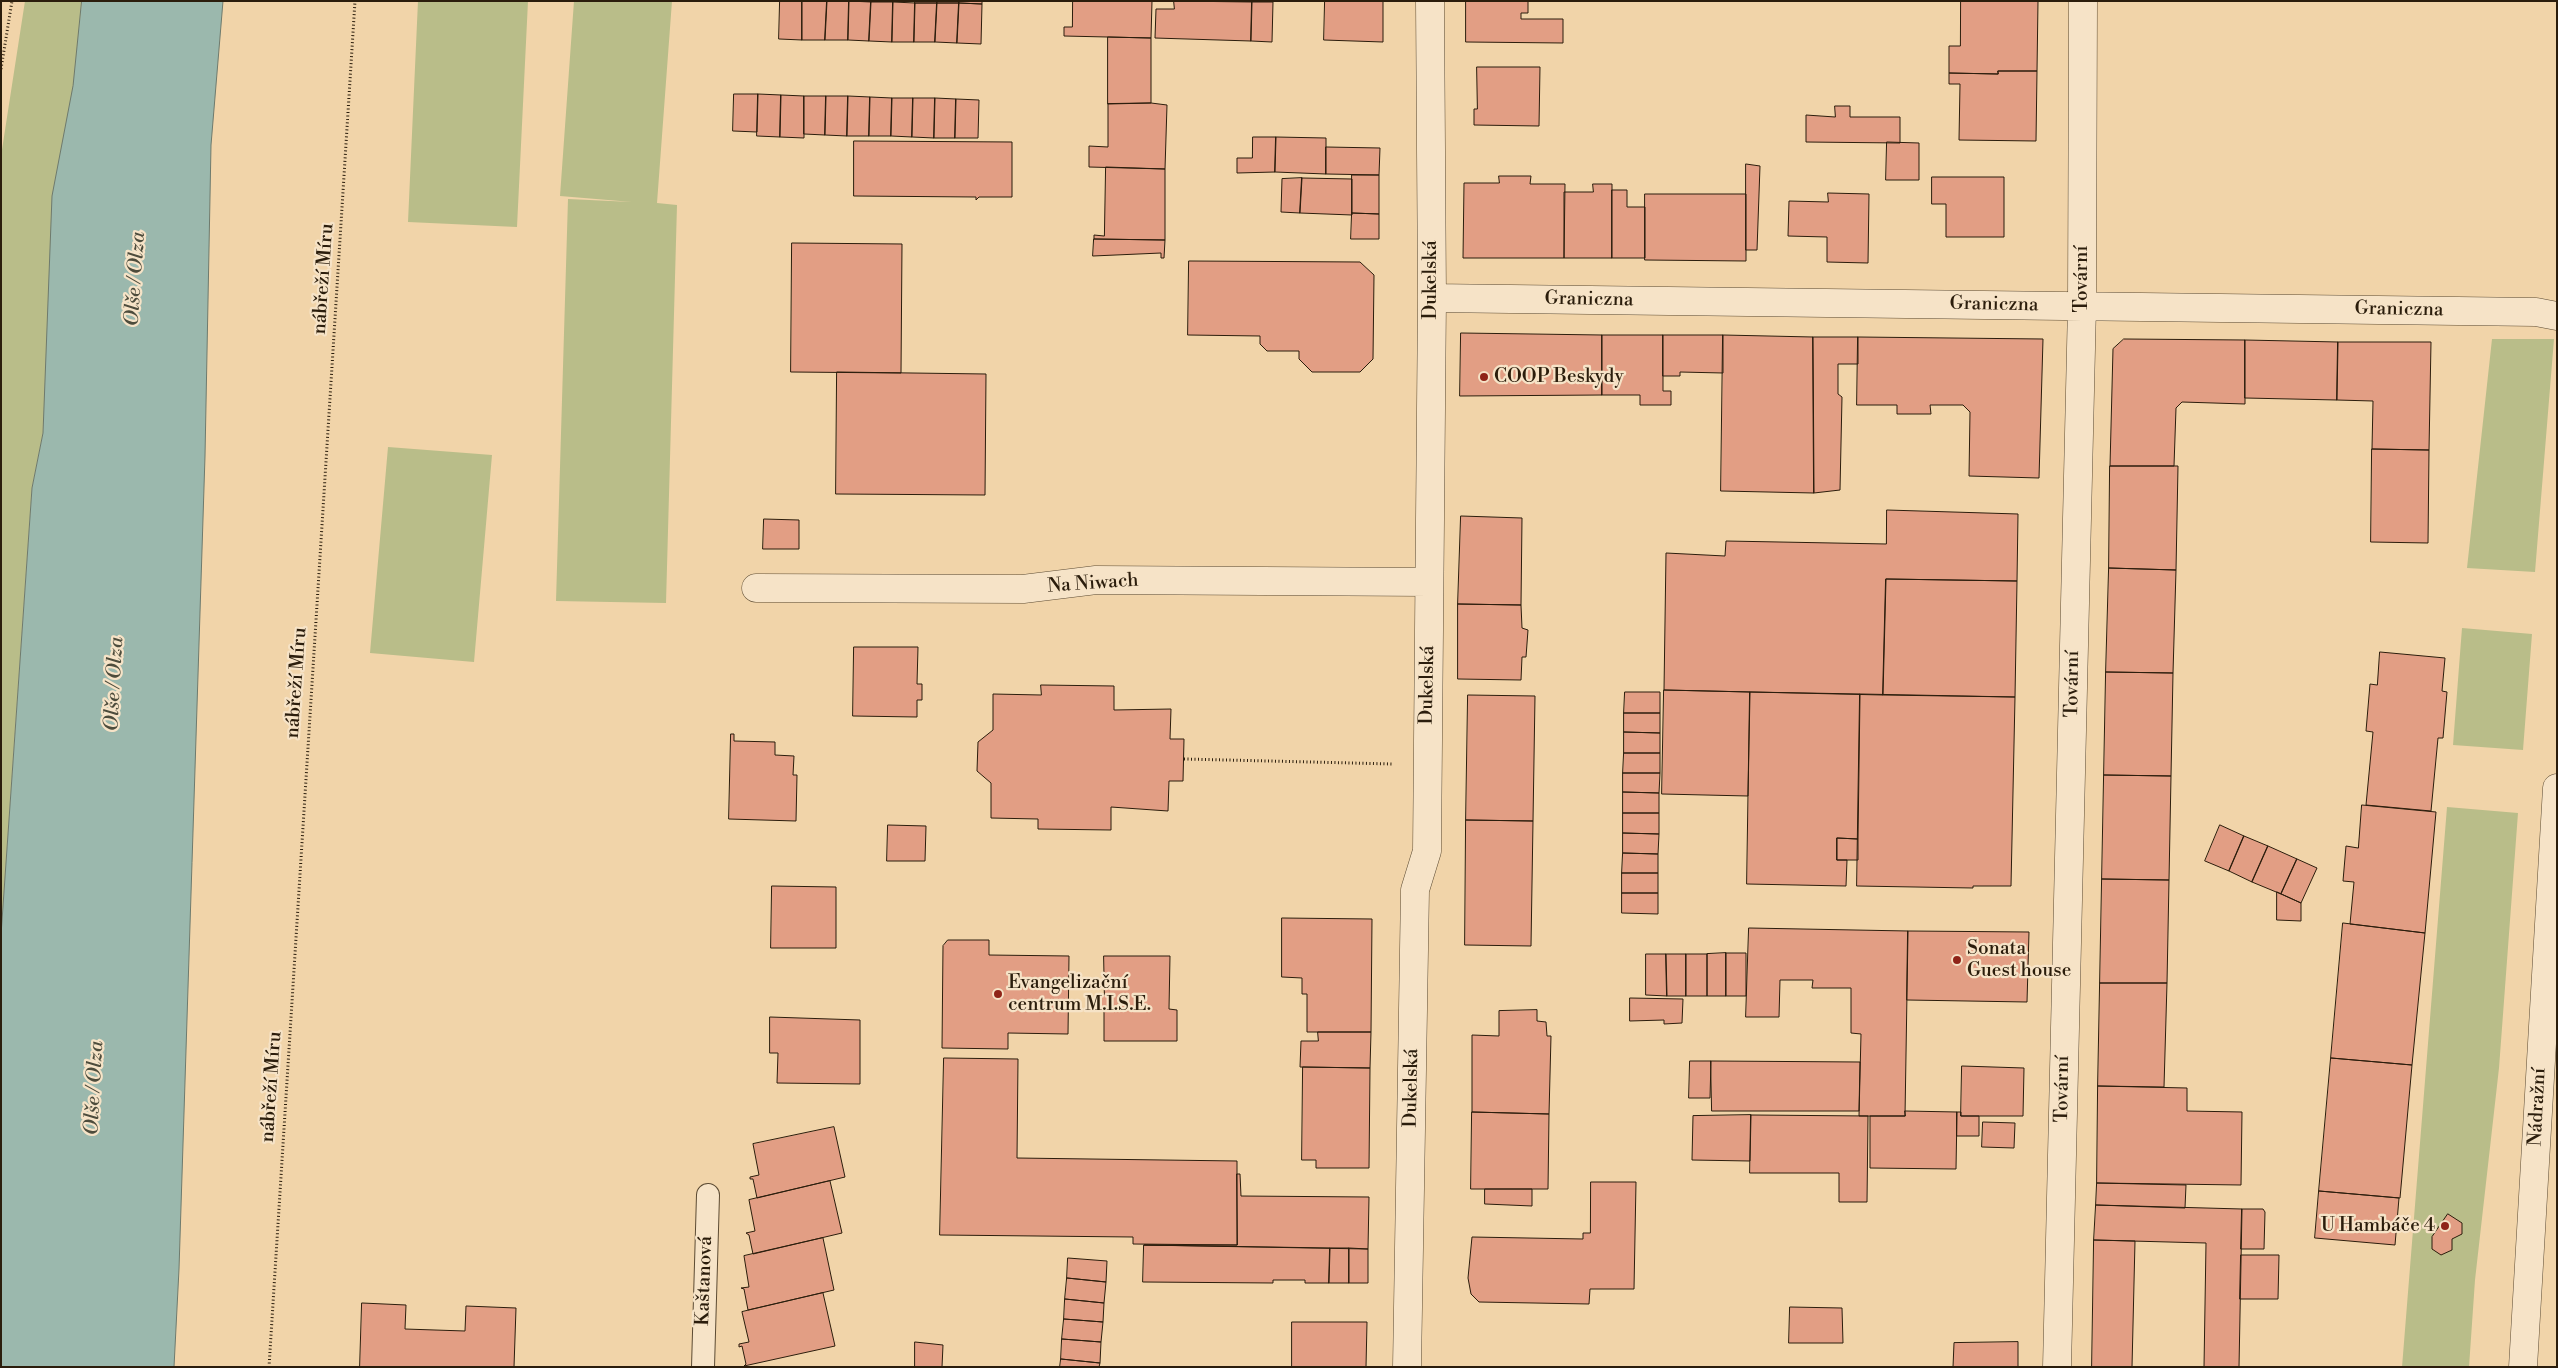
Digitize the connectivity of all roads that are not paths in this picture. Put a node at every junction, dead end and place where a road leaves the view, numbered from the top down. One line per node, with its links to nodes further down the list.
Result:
1 (1430, 1): 3 (street, Dukelská)
2 (2083, 1): 4 (street, Tovární)
3 (1432, 298): 4 (street, Graniczna); 6 (street, Dukelská)
4 (2082, 306): 5 (street, Graniczna); 12 (street, Tovární)
5 (2557, 316)
6 (1429, 582): 7 (street, Na Niwach); 11 (street, Dukelská)
7 (756, 588)
8 (2557, 788): 13 (street, Nádražní)
9 (708, 1195): 10 (lane, Kaštanová)
10 (703, 1367)
11 (1407, 1367)
12 (2057, 1367)
13 (2523, 1367)

